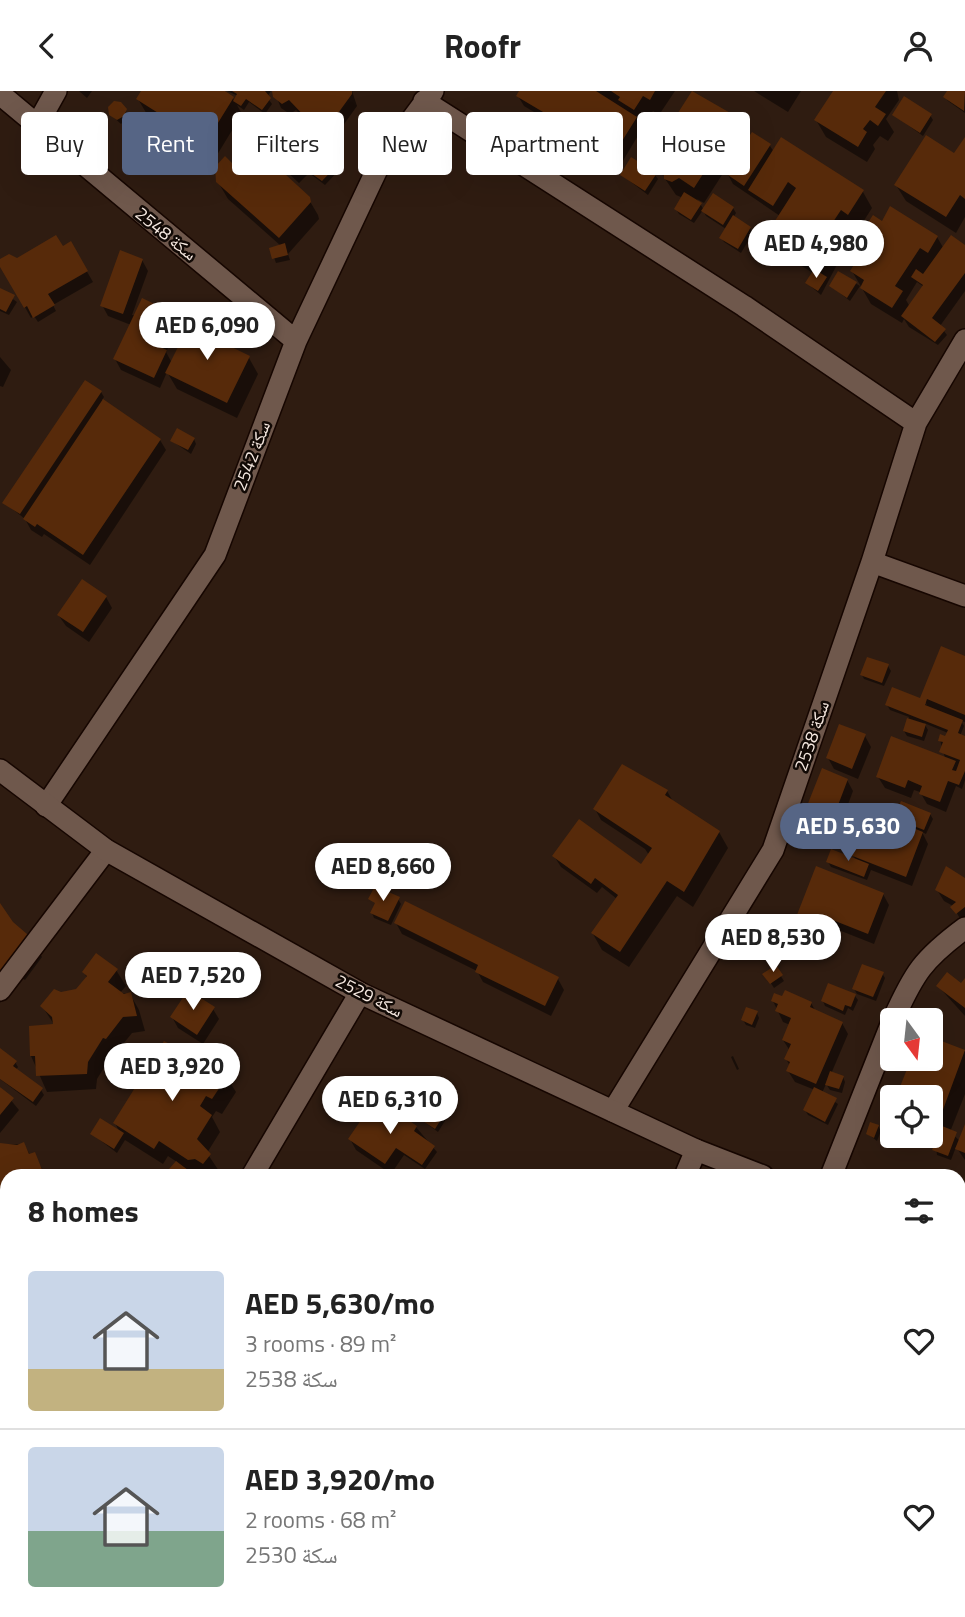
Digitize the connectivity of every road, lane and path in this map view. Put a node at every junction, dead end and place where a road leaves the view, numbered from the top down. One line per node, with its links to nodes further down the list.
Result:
1 (56, 91): 4 (street)
2 (0, 95): 5 (street, سكة 2548)
3 (428, 96): 8 (street, سكة 2542); 9 (street)
4 (44, 112)
5 (21, 114)
6 (94, 175): 8 (street, سكة 2548)
7 (965, 339): 9 (street, سكة 2538)
8 (296, 341): 13 (street, سكة 2542)
9 (916, 422): 10 (street, سكة 2538)
10 (872, 562): 11 (street); 20 (street, سكة 2538)
11 (965, 596)
12 (0, 770): 13 (street, سكة 2529)
13 (46, 806): 14 (street, سكة 2529)
14 (106, 851): 16 (street); 17 (street, سكة 2529)
15 (965, 928): 18 (street)
16 (0, 990)
17 (360, 993): 20 (street, سكة 2529); 22 (street)
18 (899, 1008)
19 (880, 1054): 25 (street)
20 (614, 1111): 21 (street, سكة 2529)
21 (696, 1150): 23 (street); 24 (street, سكة 2529)
22 (256, 1169)
23 (688, 1169)
24 (745, 1169)
25 (834, 1169)

